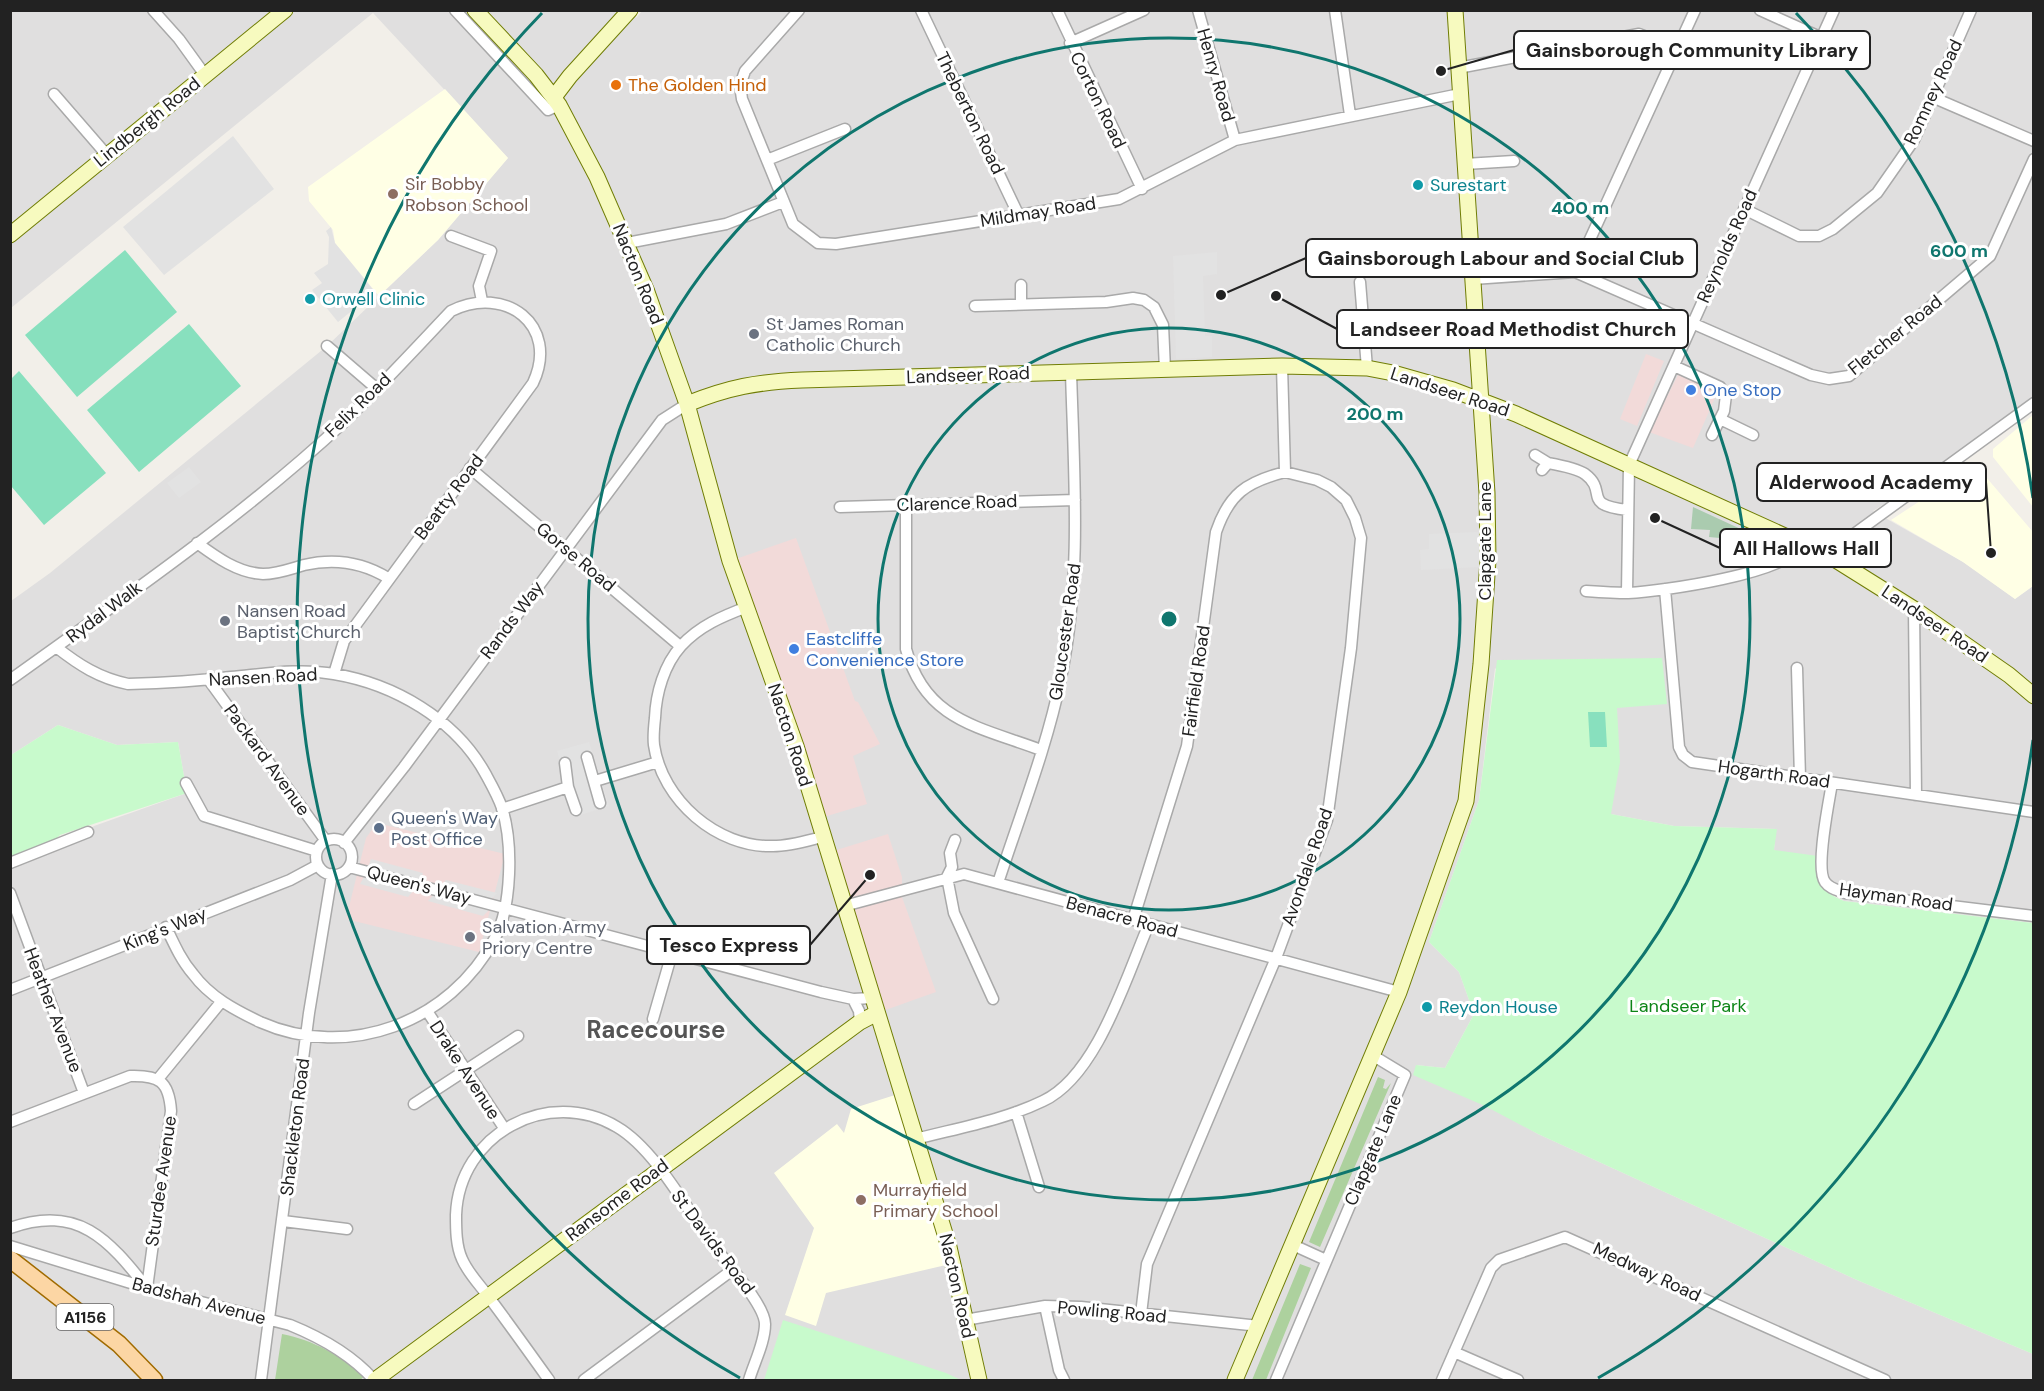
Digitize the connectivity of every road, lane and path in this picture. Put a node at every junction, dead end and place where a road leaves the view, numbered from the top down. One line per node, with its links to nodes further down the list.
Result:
1 (153, 10): 21 (street)
2 (285, 10): 21 (street, Lindbergh Road)
3 (455, 10): 25 (street)
4 (475, 10): 25 (street, Nacton Road)
5 (630, 10): 25 (street)
6 (799, 10): 32 (street, Mildmay Road)
7 (921, 10): 38 (street, Theberton Road)
8 (1056, 10): 18 (street, Corton Road)
9 (1144, 10): 18 (street)
10 (1198, 10): 28 (street, Henry Road)
11 (1335, 10): 26 (street)
12 (1455, 10): 20 (street, Clapgate Lane)
13 (1695, 10): 19 (street)
14 (1760, 10): 17 (street)
15 (1834, 10): 17 (street, Reynolds Road)
16 (1971, 10): 24 (street, Romney Road)
17 (1822, 38): 37 (street, Reynolds Road)
18 (1070, 43): 35 (street, Corton Road)
19 (1678, 49): 20 (street); 42 (street)
20 (1458, 68): 23 (street, Clapgate Lane)
21 (206, 75): 30 (street, Lindbergh Road)
22 (54, 94): 30 (street)
23 (1460, 94): 26 (street, Mildmay Road); 34 (street, Clapgate Lane)
24 (1932, 97): 29 (street); 37 (street, Romney Road)
25 (557, 101): 41 (street, Nacton Road)
26 (1350, 115): 28 (street, Mildmay Road)
27 (845, 129): 32 (street)
28 (1235, 140): 35 (street, Mildmay Road)
29 (2034, 141)
30 (106, 154): 39 (street, Lindbergh Road)
31 (2034, 159): 49 (street, Fletcher Road)
32 (767, 160): 36 (street, Mildmay Road)
33 (1514, 161): 34 (street)
34 (1464, 164): 43 (street, Clapgate Lane)
35 (1142, 189): 38 (street, Mildmay Road)
36 (783, 202): 38 (street, Mildmay Road); 41 (street)
37 (1743, 209): 49 (street, Reynolds Road)
38 (1019, 216)
39 (10, 235)
40 (451, 236): 46 (street)
41 (627, 243): 59 (street, Nacton Road)
42 (1575, 272): 43 (street); 49 (street, Fletcher Road)
43 (1473, 279): 57 (street, Clapgate Lane)
44 (1360, 282): 53 (street)
45 (1021, 285): 47 (street)
46 (482, 301): 56 (street, Felix Road); 65 (street, Beatty Road)
47 (1021, 304): 48 (street); 54 (street)
48 (975, 306)
49 (1692, 323): 52 (street, Reynolds Road)
50 (327, 346): 56 (street)
51 (1282, 366): 53 (street, Landseer Road); 54 (street, Landseer Road); 66 (street)
52 (1674, 366): 60 (street); 64 (street, Reynolds Road)
53 (1367, 368): 57 (street, Landseer Road)
54 (1165, 370): 55 (street, Landseer Road)
55 (1071, 372): 59 (street, Landseer Road); 67 (street, Gloucester Road)
56 (376, 389): 71 (street, Felix Road)
57 (1479, 399): 64 (street, Landseer Road); 126 (street, Clapgate Lane)
58 (2034, 403): 74 (street)
59 (687, 404): 73 (street, Rands Way); 79 (street, Nacton Road)
60 (1720, 419): 61 (street); 62 (street)
61 (1712, 435)
62 (1753, 435)
63 (1535, 455): 70 (street)
64 (1629, 465): 70 (street, Reynolds Road); 72 (street, Landseer Road)
65 (470, 468): 73 (street, Gorse Road); 75 (street, Beatty Road)
66 (1285, 472): 119 (street, Fairfield Road); 123 (street, Avondale Road)
67 (1075, 500): 68 (street, Clarence Road); 89 (street, Gloucester Road)
68 (906, 505): 69 (street, Clarence Road); 89 (street)
69 (840, 507)
70 (1628, 510): 78 (street, Reynolds Road)
71 (197, 543): 75 (street); 82 (street, Rydal Walk)
72 (1803, 545): 74 (street, Landseer Road); 76 (street)
73 (565, 547): 81 (street, Gorse Road); 88 (street, Rands Way)
74 (1831, 557): 80 (street, Landseer Road)
75 (388, 578): 84 (street, Beatty Road)
76 (1665, 589): 78 (street); 93 (street, Hogarth Road)
77 (1586, 591): 78 (street)
78 (1627, 593)
79 (747, 607): 81 (street); 104 (street, Nacton Road)
80 (1914, 609): 87 (street, Landseer Road); 98 (street)
81 (680, 646): 91 (street)
82 (56, 647): 85 (street, Rydal Walk); 86 (street, Nansen Road)
83 (1797, 668): 93 (street)
84 (334, 674): 86 (street, Nansen Road); 88 (street, Nansen Road)
85 (10, 680)
86 (208, 680): 106 (street, Packard Avenue)
87 (2034, 696)
88 (438, 719): 100 (street, Nansen Road); 107 (street, Rands Way)
89 (1041, 750): 114 (street, Gloucester Road)
90 (587, 757): 94 (street)
91 (658, 762): 94 (street); 104 (street)
92 (565, 763): 97 (street)
93 (1800, 778): 96 (street, Hogarth Road)
94 (595, 781): 99 (street)
95 (186, 783): 108 (street)
96 (1832, 783): 98 (street, Hogarth Road); 118 (street, Hayman Road)
97 (568, 787): 100 (street); 101 (street)
98 (1916, 795): 102 (street, Hogarth Road)
99 (600, 803)
100 (502, 808): 117 (street, Nansen Road)
101 (576, 810)
102 (2034, 812)
103 (88, 832): 109 (street)
104 (822, 837): 116 (street, Nacton Road)
105 (955, 840): 113 (street)
106 (326, 841): 107 (street); 108 (street)
107 (344, 843): 111 (street)
108 (317, 851): 110 (street)
109 (10, 863)
110 (318, 865): 112 (street); 121 (street, King's Way)
111 (349, 867): 112 (street); 117 (street, Queen's Way)
112 (332, 874): 136 (street, Shackleton Road)
113 (947, 877): 114 (street, Benacre Road); 116 (street, Benacre Road); 129 (street)
114 (998, 883): 119 (street, Benacre Road)
115 (10, 893): 124 (street, Heather Avenue)
116 (844, 906): 127 (street, Nacton Road)
117 (506, 908): 122 (street, Queen's Way); 131 (street, Nansen Road)
118 (2034, 916)
119 (1133, 920): 120 (street, Benacre Road)
120 (1149, 924): 123 (street, Benacre Road); 142 (street)
121 (166, 927): 124 (street, King's Way); 130 (street, Nansen Road)
122 (672, 953): 128 (street, Queen's Way); 133 (street)
123 (1276, 958): 126 (street, Benacre Road); 159 (street, Avondale Road)
124 (40, 978): 125 (street, King's Way); 140 (street, Heather Avenue)
125 (10, 990)
126 (1399, 992): 137 (street, Clapgate Lane)
127 (872, 998): 128 (street, Queen's Way); 132 (street, Nacton Road)
128 (853, 999): 134 (street)
129 (993, 999)
130 (221, 1002): 136 (street, Nansen Road); 139 (street)
131 (427, 1011): 136 (street, Nansen Road); 138 (street, Drake Avenue)
132 (877, 1013): 134 (street, Ransome Road); 145 (street, Nacton Road)
133 (653, 1019)
134 (860, 1022): 146 (street, Ransome Road)
135 (518, 1036): 138 (street)
136 (306, 1037): 148 (street, Shackleton Road)
137 (1372, 1055): 151 (street, Clapgate Lane); 154 (street, Clapgate Lane)
138 (466, 1070): 141 (street); 144 (street, Drake Avenue)
139 (158, 1079): 140 (street); 156 (street, Sturdee Avenue)
140 (84, 1093): 143 (street)
141 (414, 1104)
142 (1017, 1112): 145 (street); 147 (street)
143 (10, 1122)
144 (504, 1128): 146 (street, St Davids Road); 157 (street)
145 (916, 1139): 161 (street, Nacton Road)
146 (659, 1169): 155 (street, St Davids Road); 157 (street, Ransome Road)
147 (1039, 1186)
148 (283, 1221): 150 (street); 160 (street, Shackleton Road)
149 (10, 1228): 156 (street)
150 (346, 1229)
151 (1293, 1245): 154 (street); 162 (street, Clapgate Lane)
152 (10, 1246): 156 (street, Badshah Avenue)
153 (10, 1258): 165 (main road, A1156)
154 (1326, 1260): 174 (street, Clapgate Lane)
155 (731, 1271): 169 (street); 170 (street, St Davids Road)
156 (147, 1288): 160 (street, Badshah Avenue)
157 (488, 1296): 164 (street, Ransome Road); 168 (street)
158 (1045, 1306): 159 (street, Powling Road); 161 (street, Powling Road); 172 (street)
159 (1141, 1314): 162 (street, Powling Road)
160 (270, 1320): 166 (street, Shackleton Road); 167 (street, Badshah Avenue)
161 (965, 1320): 171 (street, Nacton Road)
162 (1259, 1326): 173 (street, Clapgate Lane)
163 (1454, 1352): 175 (street, Medway Road); 176 (street); 177 (street, Medway Road)
164 (392, 1376): 167 (street, Ransome Road)
165 (154, 1380)
166 (261, 1380)
167 (375, 1380)
168 (549, 1380)
169 (584, 1380)
170 (749, 1380)
171 (979, 1380)
172 (1064, 1380)
173 (1235, 1380)
174 (1275, 1380)
175 (1442, 1380)
176 (1518, 1380)
177 (1885, 1380)

